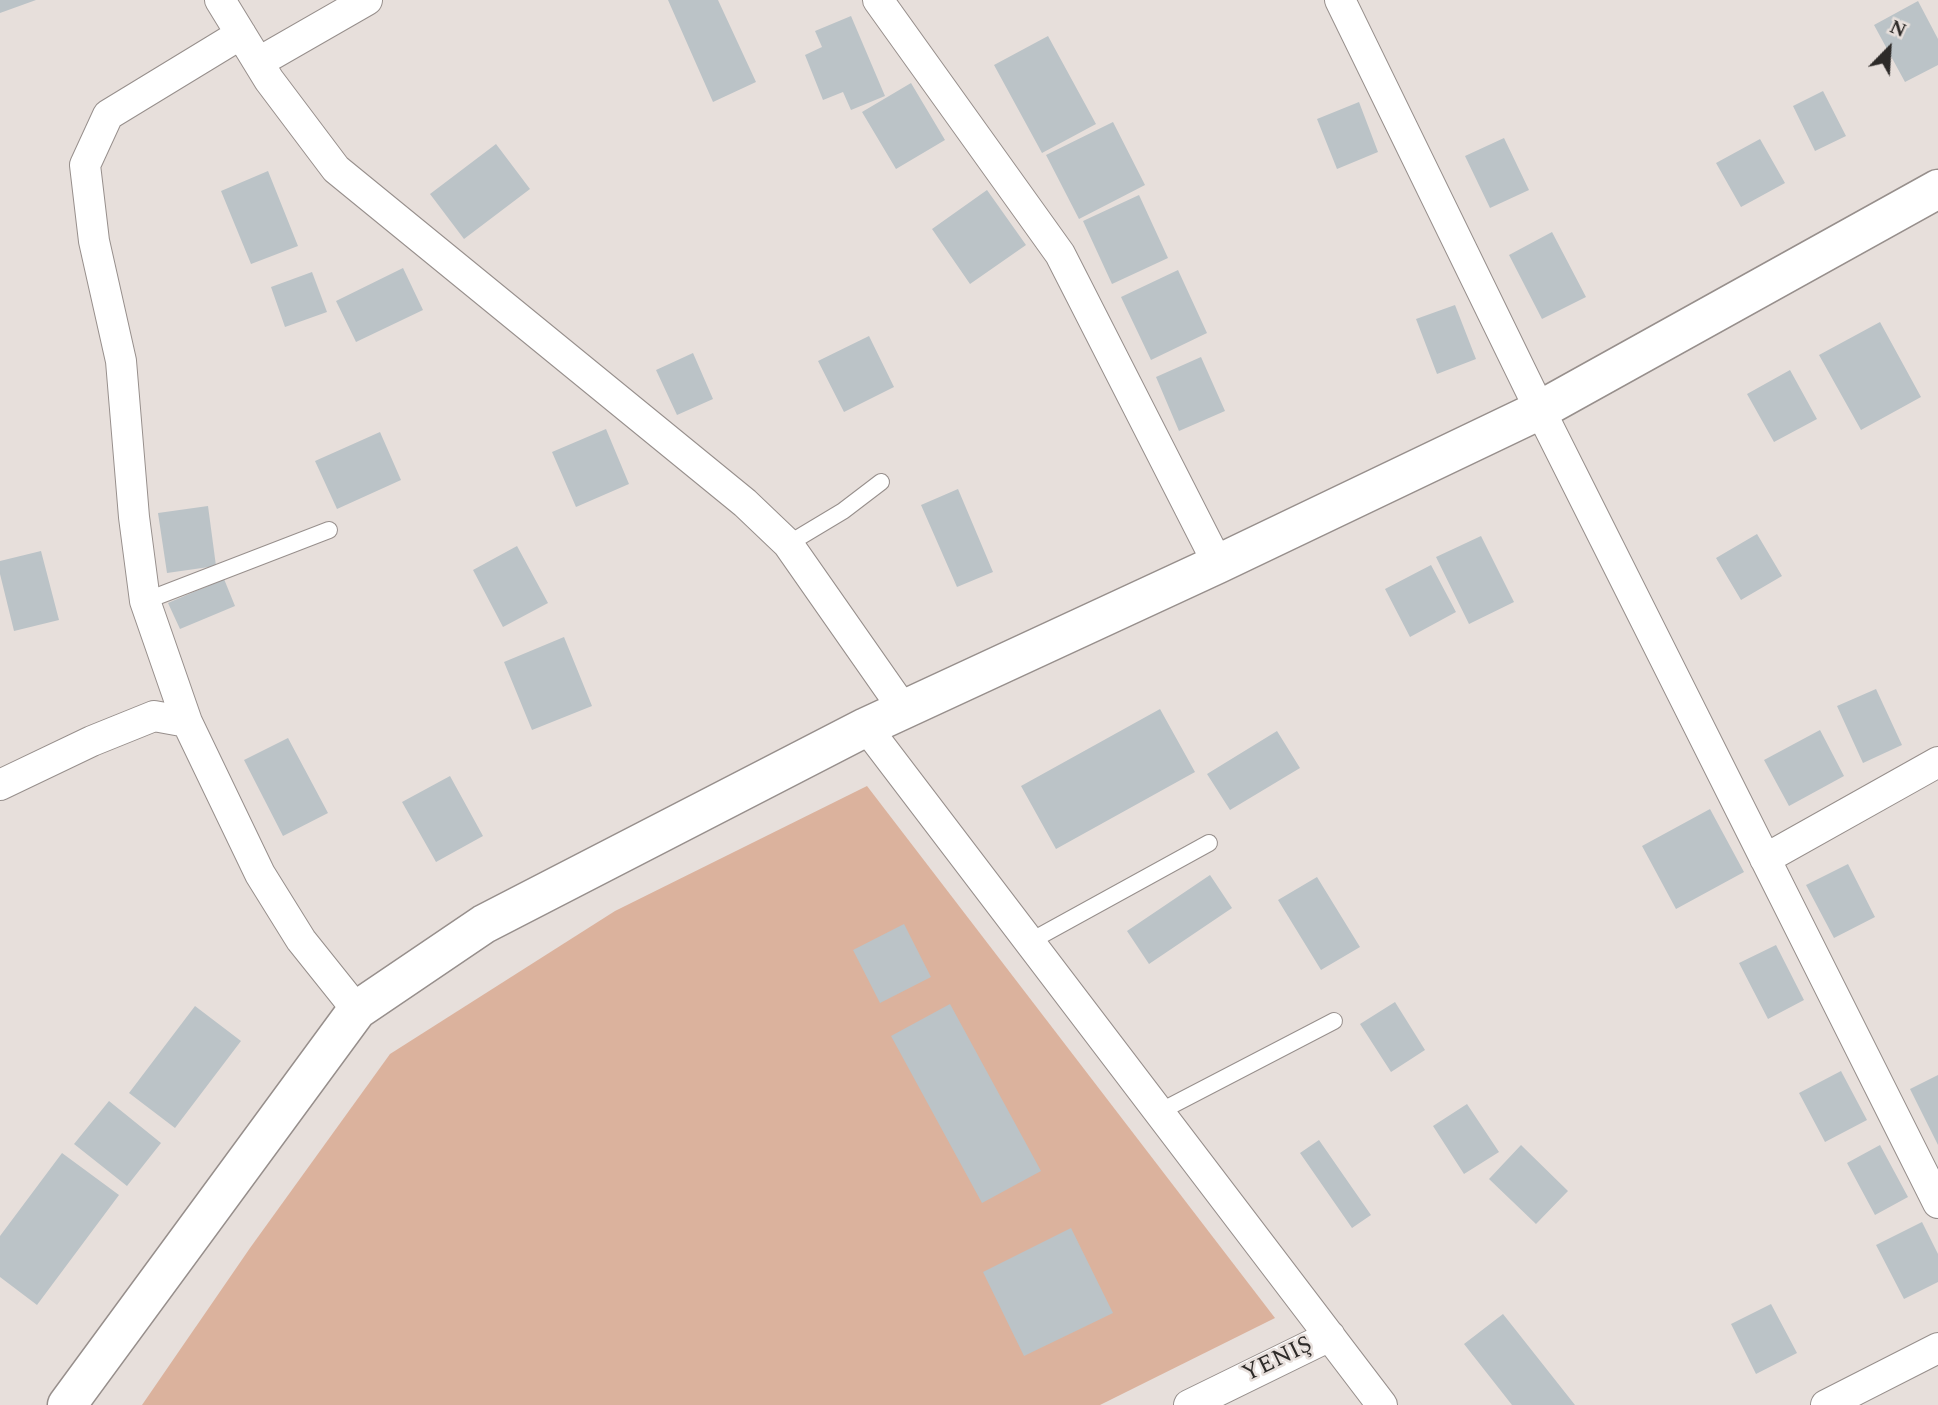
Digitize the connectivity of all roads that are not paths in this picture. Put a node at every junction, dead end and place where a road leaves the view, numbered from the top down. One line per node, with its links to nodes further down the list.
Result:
1 (220, 0): 5 (street)
2 (367, 0): 6 (street)
3 (878, 0): 12 (street)
4 (1340, 0): 8 (street)
5 (241, 34): 6 (street); 13 (street)
6 (259, 62): 11 (street)
7 (1938, 189): 8 (main road)
8 (1540, 410): 12 (main road); 20 (street)
9 (881, 482): 11 (lane)
10 (329, 530): 13 (lane)
11 (788, 544): 14 (street)
12 (1218, 564): 14 (main road)
13 (145, 601): 15 (street)
14 (904, 710): 16 (main road)
15 (187, 722): 18 (street); 22 (street)
16 (866, 727): 21 (street); 22 (main road)
17 (1938, 762): 20 (street)
18 (0, 785)
19 (1209, 843): 21 (lane)
20 (1765, 859): 25 (street)
21 (1029, 942): 24 (street)
22 (358, 1010): 28 (main road)
23 (1334, 1021): 24 (lane)
24 (1159, 1112): 26 (street)
25 (1938, 1203)
26 (1329, 1336): 29 (street, YENIŞ); 30 (street)
27 (1938, 1348): 31 (street)
28 (67, 1405)
29 (1189, 1405)
30 (1382, 1405)
31 (1826, 1405)

